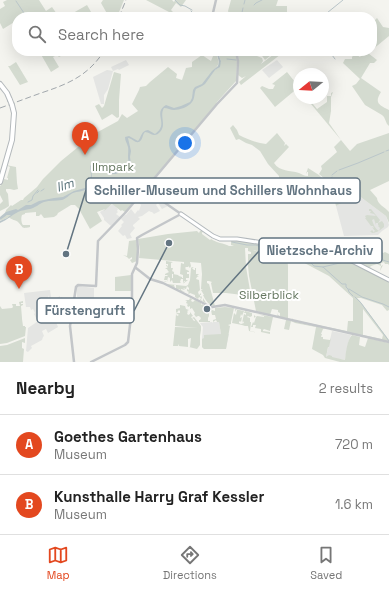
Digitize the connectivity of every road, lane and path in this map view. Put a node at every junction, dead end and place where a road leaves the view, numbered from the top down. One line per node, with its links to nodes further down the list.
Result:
1 (216, 0): 2 (street)
2 (213, 12)
3 (237, 56): 6 (street)
4 (0, 84): 5 (main road)
5 (0, 182)
6 (145, 189): 7 (street); 11 (street)
7 (181, 214): 8 (street); 9 (main road)
8 (136, 268): 10 (street); 12 (street)
9 (389, 280)
10 (389, 342)
11 (74, 362)
12 (91, 362)

